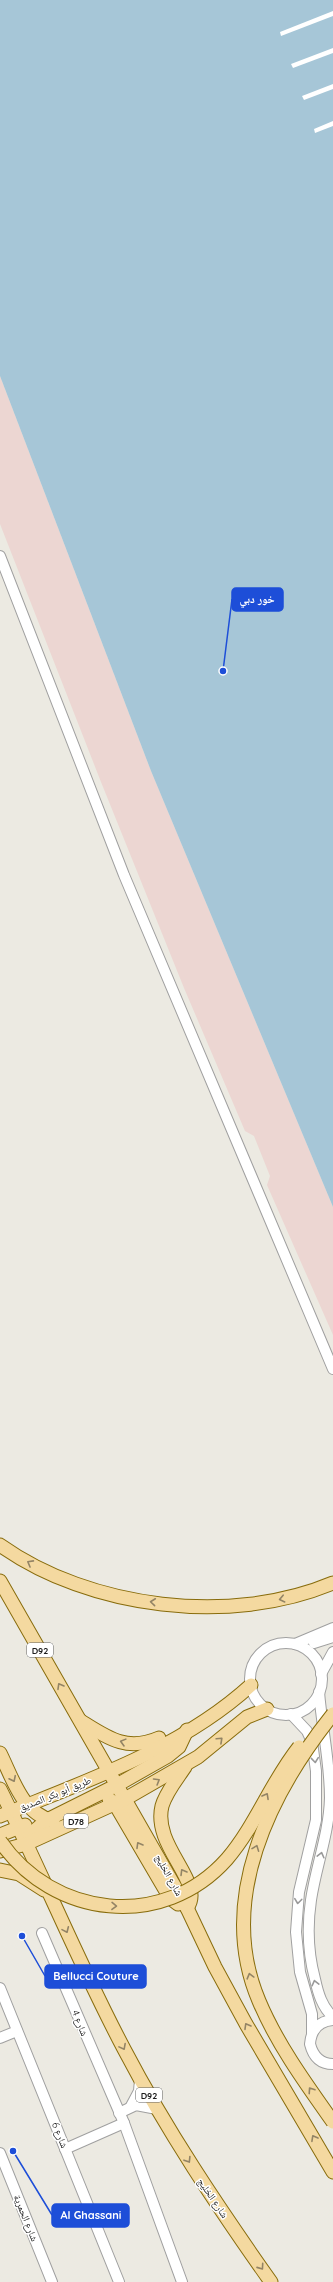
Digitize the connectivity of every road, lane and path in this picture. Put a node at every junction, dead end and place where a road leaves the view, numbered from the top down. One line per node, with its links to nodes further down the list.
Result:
1 (0, 556): 2 (street)
2 (333, 1369)
3 (0, 1545): 5 (main road, one-way to 3)
4 (0, 1581): 16 (main road, شارع الخليج / D92, one-way to 4)
5 (333, 1583)
6 (333, 1628): 8 (street)
7 (333, 1637): 8 (street)
8 (298, 1645): 10 (street); 11 (street)
9 (332, 1655): 10 (street)
10 (322, 1674): 12 (street)
11 (251, 1685): 13 (street); 17 (main road, طريق أبو بكر الصديق)
12 (319, 1692): 14 (street); 18 (street)
13 (267, 1709): 14 (street); 21 (main road, one-way to 13)
14 (291, 1714): 46 (street, one-way to 46)
15 (333, 1714): 35 (main road, one-way to 15, bridge); 53 (main road, one-way to 15, bridge)
16 (79, 1720): 17 (main road, one-way to 16); 22 (main road, شارع الخليج / D92)
17 (187, 1730): 22 (main road, طريق أبو بكر الصديق); 23 (main road)
18 (325, 1738): 20 (street); 27 (street)
19 (0, 1753): 29 (main road, one-way to 29)
20 (333, 1754)
21 (188, 1762): 28 (main road, one-way to 21); 40 (main road, one-way to 21)
22 (110, 1772): 23 (main road, شارع الخليج / D92); 25 (main road, طريق أبو بكر الصديق); 26 (main road)
23 (117, 1785): 26 (main road); 28 (main road, شارع الخليج / D92)
24 (0, 1789): 30 (main road, شارع الخليج / D92)
25 (62, 1791): 26 (main road); 29 (main road, طريق أبو بكر الصديق)
26 (94, 1794): 28 (main road); 31 (main road)
27 (331, 1795): 43 (street, one-way to 27)
28 (120, 1802): 32 (main road, D78); 40 (main road, شارع الخليج / D92, one-way to 28)
29 (26, 1806): 30 (main road, طريق أبو بكر الصديق); 31 (main road)
30 (5, 1814): 33 (main road, شارع الخليج / D92)
31 (44, 1819): 32 (main road); 33 (main road); 36 (main road)
32 (75, 1821): 36 (main road, D78)
33 (18, 1828): 34 (main road); 36 (main road, شارع الخليج / D92)
34 (0, 1835)
35 (0, 1841)
36 (26, 1844): 37 (main road, D78); 39 (main road, شارع الخليج / D92)
37 (0, 1851)
38 (0, 1870): 39 (main road)
39 (50, 1895): 49 (main road, شارع الخليج / D92, one-way to 49)
40 (187, 1908): 57 (main road, شارع الخليج / D92, one-way to 40)
41 (42, 1933): 52 (street, شارع 4)
42 (0, 1988): 45 (street, شارع 6)
43 (333, 2017)
44 (333, 2020): 46 (street)
45 (17, 2031): 47 (street); 55 (street, شارع 6)
46 (312, 2033): 48 (street)
47 (0, 2038)
48 (331, 2065)
49 (140, 2079): 50 (street); 51 (main road, شارع الخليج / D92)
50 (131, 2106): 51 (street); 52 (street)
51 (157, 2109): 61 (main road, شارع الخليج / D92, one-way to 61)
52 (119, 2113): 54 (street, شارع 4)
53 (333, 2122)
54 (124, 2123): 55 (street); 60 (street, شارع 4)
55 (65, 2149): 59 (street, شارع 6)
56 (0, 2153): 58 (street, شارع الحمرية)
57 (333, 2172)
58 (52, 2282)
59 (119, 2282)
60 (182, 2282)
61 (271, 2282)

